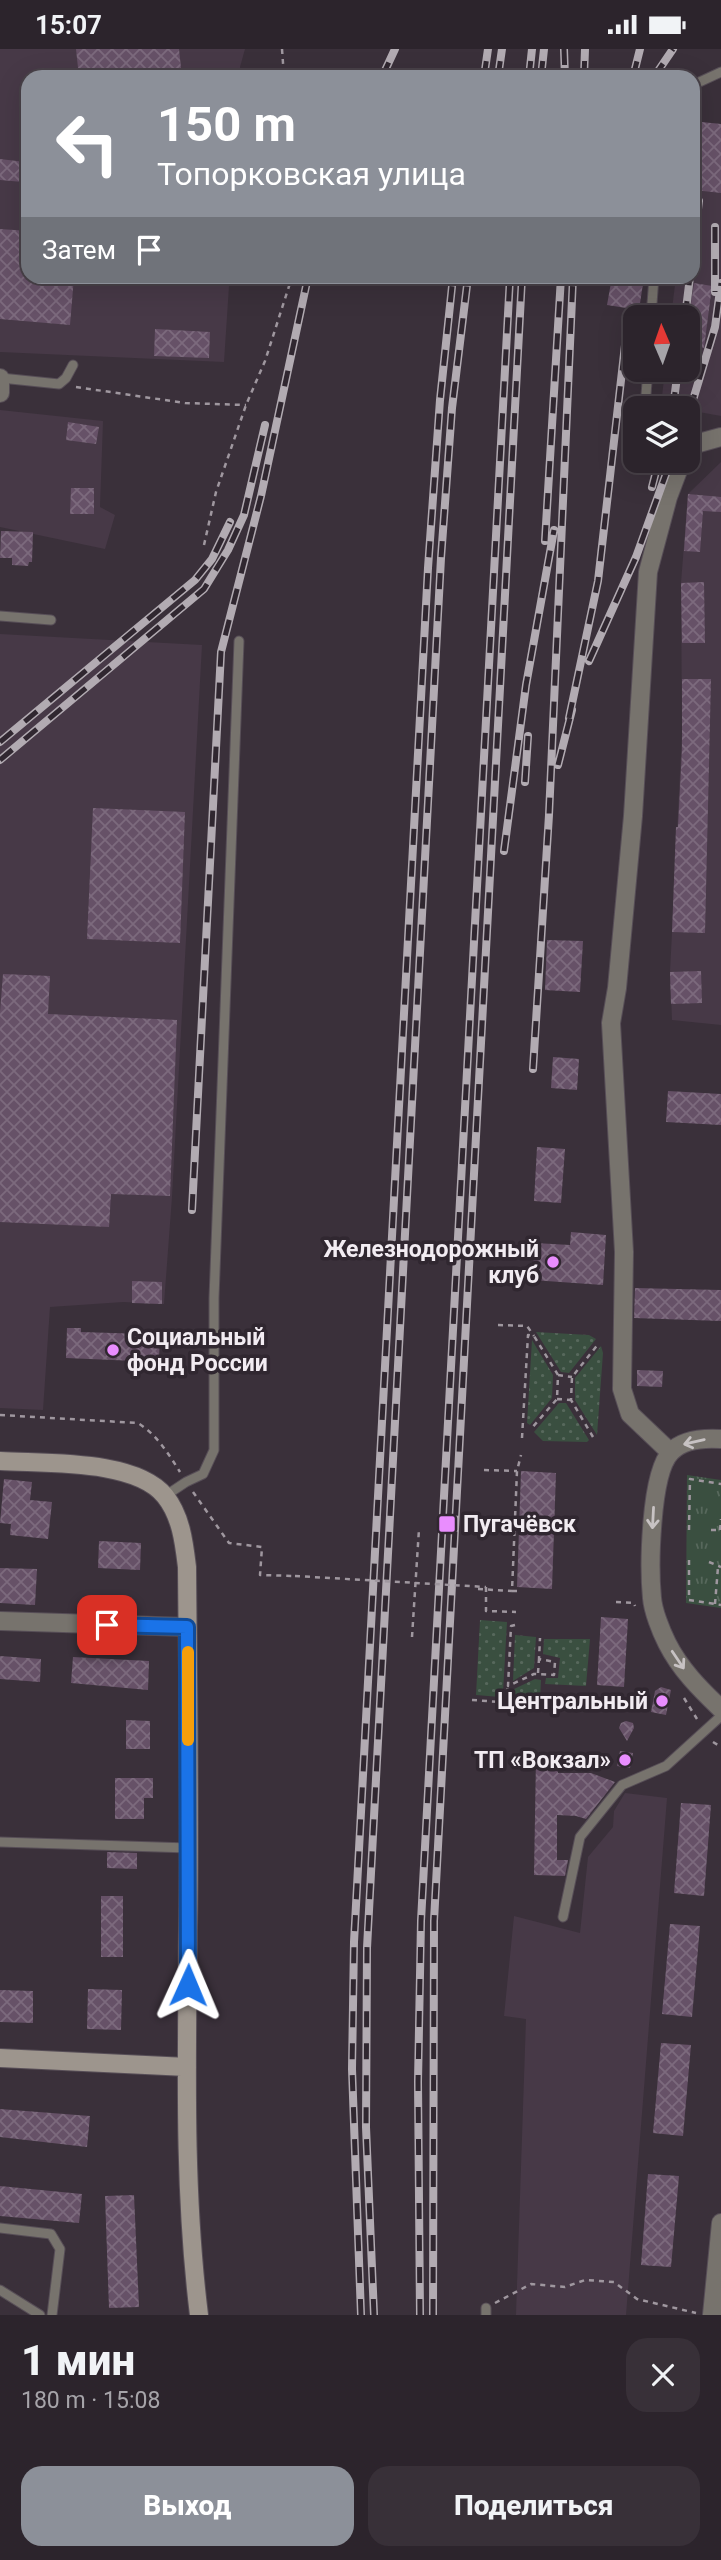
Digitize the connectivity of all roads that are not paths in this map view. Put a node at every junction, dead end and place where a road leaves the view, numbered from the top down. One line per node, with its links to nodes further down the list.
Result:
1 (721, 72): 2 (lane)
2 (700, 82)
3 (653, 284): 4 (lane)
4 (652, 305)
5 (73, 365): 6 (lane)
6 (0, 383)
7 (721, 437): 8 (street)
8 (700, 444)
9 (677, 473): 14 (street)
10 (0, 616): 11 (lane)
11 (51, 620)
12 (239, 641): 16 (lane)
13 (721, 1439): 14 (street, one-way to 14)
14 (670, 1452): 19 (street, one-way to 19)
15 (0, 1461): 16 (street)
16 (165, 1496): 18 (street)
17 (0, 1621): 18 (street)
18 (187, 1627): 22 (street)
19 (721, 1709)
20 (721, 1716): 23 (lane)
21 (0, 1842): 22 (lane)
22 (189, 1848): 25 (street)
23 (563, 1917)
24 (0, 2058): 25 (street)
25 (187, 2067): 32 (street)
26 (721, 2223): 29 (street)
27 (0, 2228): 31 (lane)
28 (0, 2290): 30 (lane)
29 (718, 2295): 33 (street)
30 (40, 2315)
31 (52, 2315)
32 (200, 2315)
33 (712, 2315)

